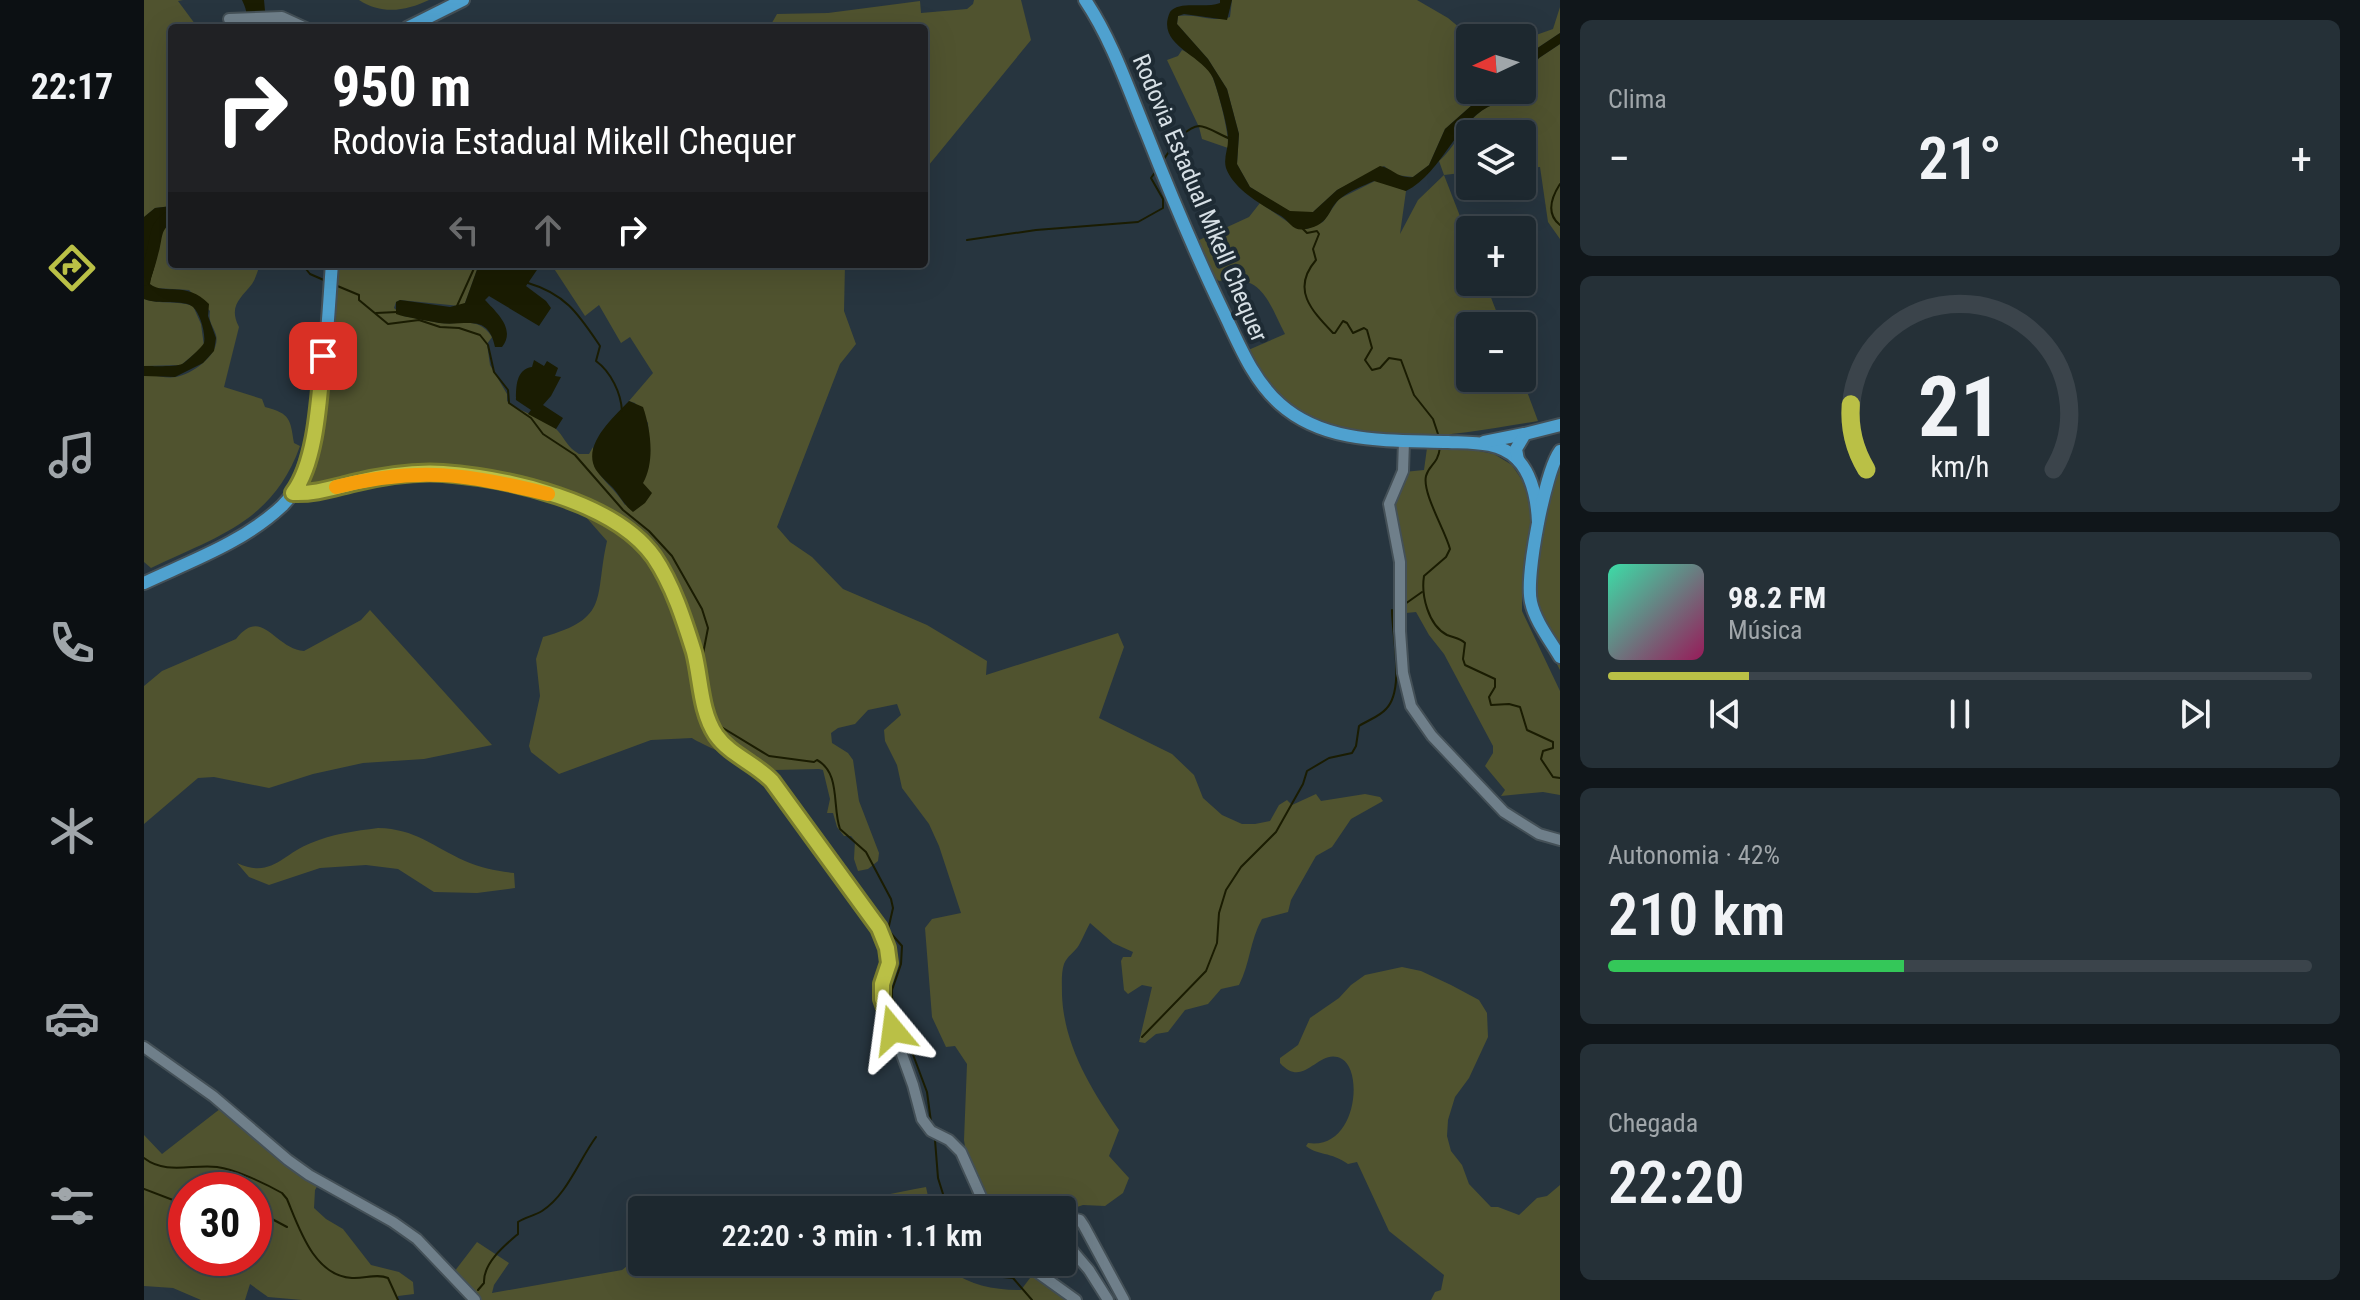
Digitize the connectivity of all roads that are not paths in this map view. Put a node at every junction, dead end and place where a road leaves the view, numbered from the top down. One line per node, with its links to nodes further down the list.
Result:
1 (463, 0): 5 (main road)
2 (1085, 0): 9 (main road, Rodovia Estadual Mikell Chequer)
3 (229, 19): 4 (street)
4 (297, 24)
5 (415, 24)
6 (332, 268): 13 (main road)
7 (1560, 425): 8 (main road)
8 (1531, 432): 10 (main road); 11 (main road); 12 (main road)
9 (1404, 441): 10 (main road, Rodovia Estadual Mikell Chequer); 17 (street)
10 (1476, 443): 12 (main road)
11 (1556, 456): 12 (main road); 14 (main road)
12 (1520, 462): 14 (main road)
13 (293, 493): 15 (main road); 19 (street)
14 (1538, 522): 16 (main road)
15 (144, 583)
16 (1560, 657)
17 (1560, 840)
18 (144, 1047): 21 (street)
19 (981, 1196)
20 (1043, 1276): 22 (street)
21 (475, 1300)
22 (1076, 1300)
23 (1108, 1300): 24 (street)
24 (1124, 1300)

